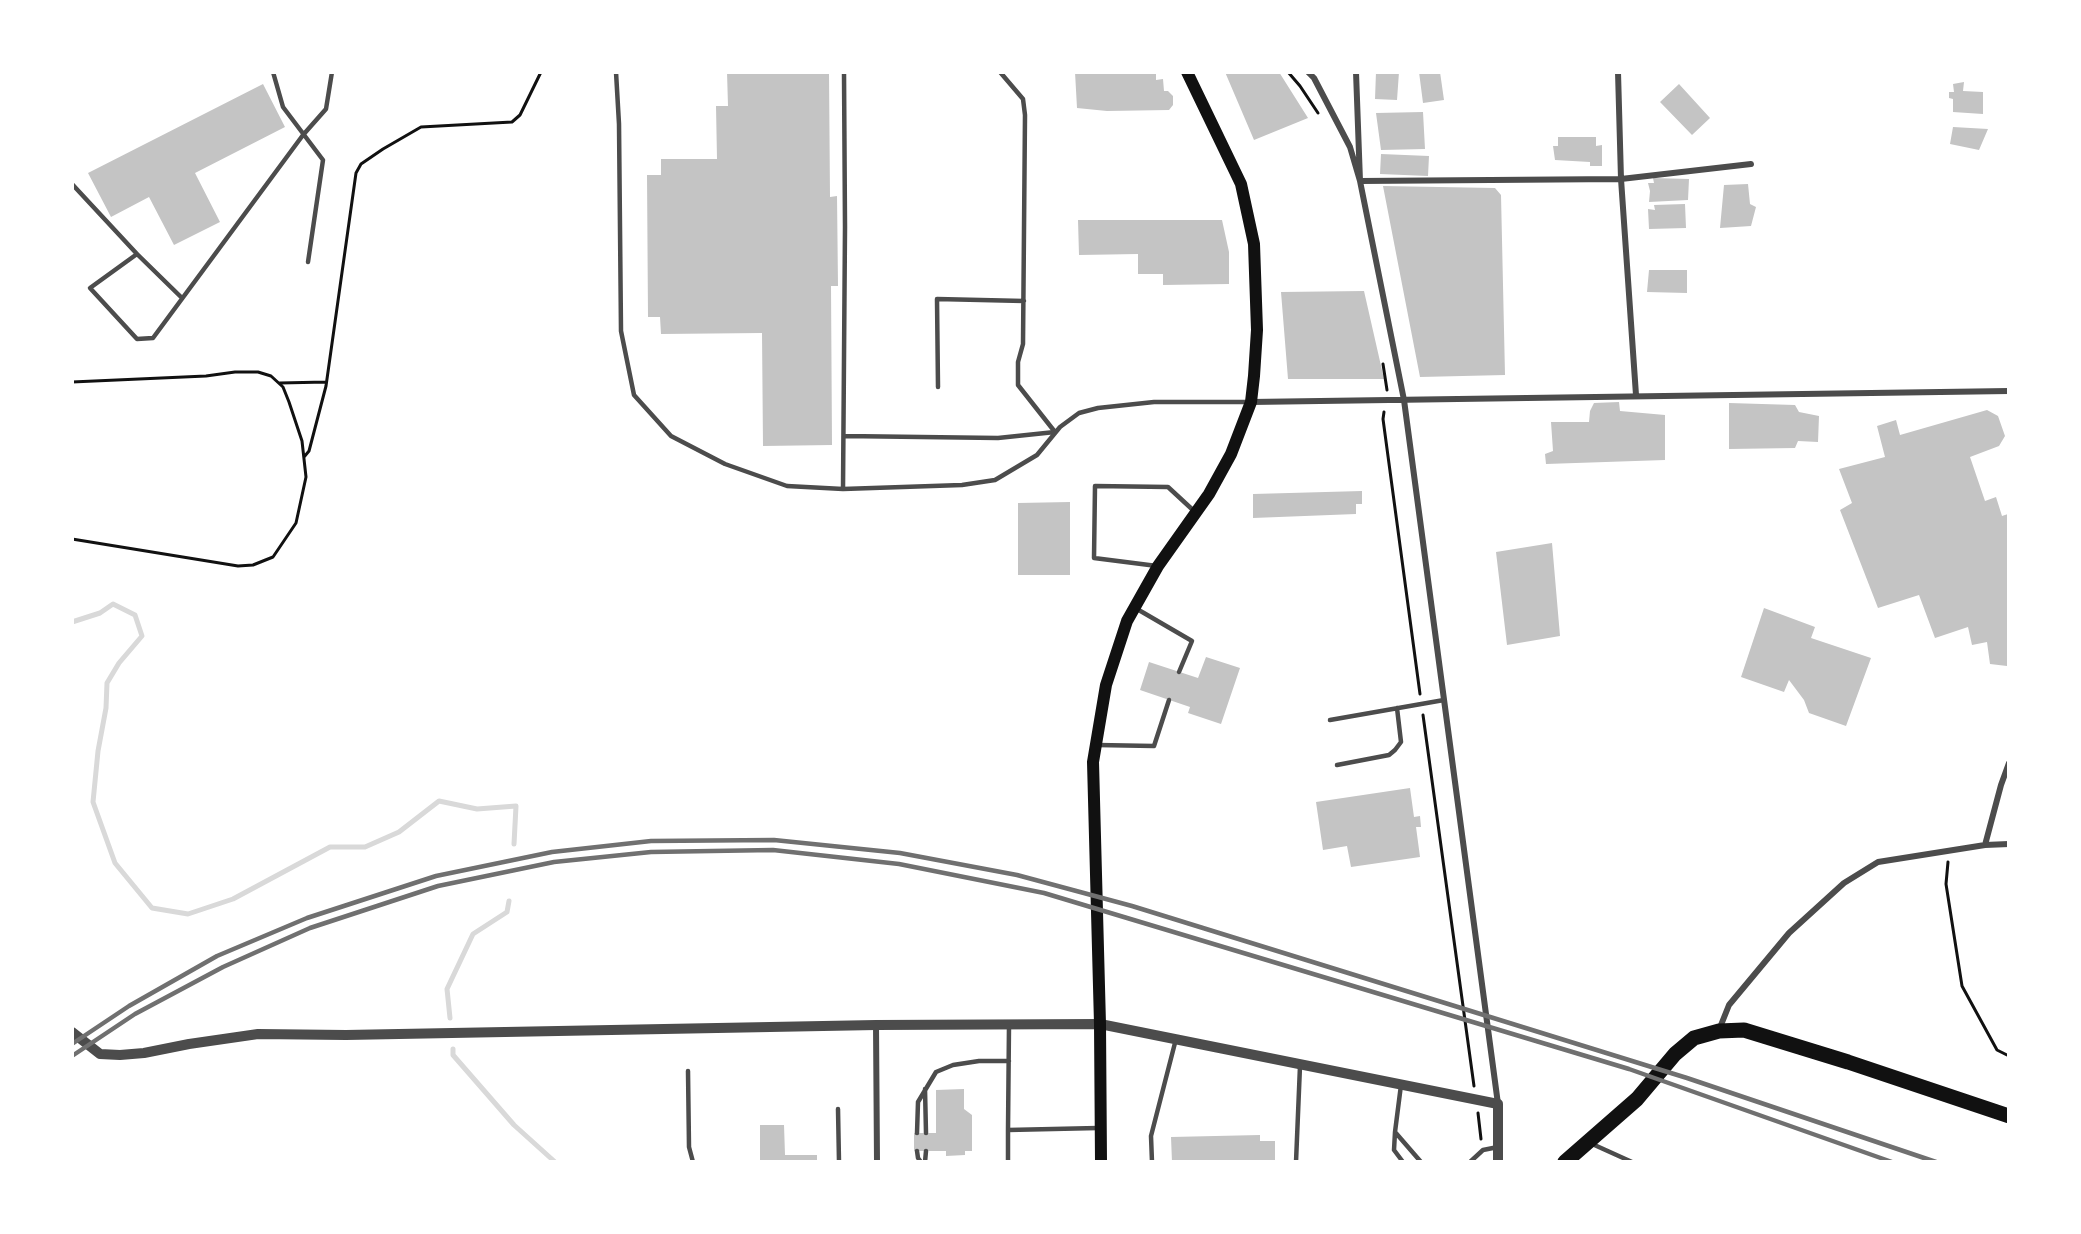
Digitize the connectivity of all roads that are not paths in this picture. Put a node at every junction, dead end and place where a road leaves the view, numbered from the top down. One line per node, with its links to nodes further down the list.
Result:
1 (273, 72): 10 (lane)
2 (332, 72): 10 (lane)
3 (616, 72): 26 (lane)
4 (844, 72): 25 (lane)
5 (1000, 72): 18 (lane)
6 (1187, 72): 23 (main road)
7 (1308, 72): 13 (street)
8 (1356, 72): 13 (street)
9 (1618, 72): 12 (street)
10 (303, 135): 16 (lane); 17 (lane)
11 (1751, 164): 12 (street)
12 (1621, 179): 13 (street); 21 (street)
13 (1360, 181): 22 (street)
14 (72, 184): 15 (lane)
15 (137, 254): 17 (lane); 17 (lane)
16 (308, 262)
17 (182, 298)
18 (1024, 301): 19 (lane); 24 (lane)
19 (938, 387)
20 (2009, 391): 21 (street)
21 (1636, 395): 22 (street)
22 (1404, 400): 23 (street); 32 (street)
23 (1251, 402): 24 (lane); 27 (main road)
24 (1055, 432): 25 (lane); 26 (lane)
25 (843, 436): 26 (lane)
26 (843, 489)
27 (1196, 513): 28 (main road); 28 (lane)
28 (1158, 566): 29 (main road)
29 (1134, 607): 30 (lane); 35 (main road)
30 (1179, 672)
31 (1169, 700): 35 (lane)
32 (1444, 700): 33 (lane); 51 (street)
33 (1397, 708): 34 (lane); 37 (lane)
34 (1330, 720)
35 (1096, 746): 41 (main road)
36 (2009, 763): 39 (street)
37 (1337, 765)
38 (2009, 844): 39 (street)
39 (1985, 845): 43 (street)
40 (1009, 1024): 41 (street); 42 (street); 46 (lane)
41 (1100, 1024): 45 (street); 54 (main road)
42 (876, 1025): 44 (street); 65 (street)
43 (1719, 1031): 53 (main road); 59 (main road)
44 (72, 1032)
45 (1176, 1039): 47 (street); 69 (lane)
46 (1009, 1061): 50 (lane); 55 (lane)
47 (1300, 1065): 49 (street); 70 (lane)
48 (688, 1071): 63 (lane)
49 (1401, 1085): 51 (street); 56 (lane)
50 (925, 1089): 57 (lane); 58 (lane)
51 (1498, 1104): 60 (street)
52 (838, 1109): 64 (lane)
53 (2009, 1116)
54 (1101, 1128): 55 (lane); 68 (main road)
55 (1008, 1131): 67 (lane)
56 (1395, 1132): 71 (lane); 72 (lane)
57 (917, 1133)
58 (926, 1133)
59 (1587, 1142): 75 (main road); 76 (lane)
60 (1498, 1147): 73 (lane); 74 (street)
61 (917, 1151): 66 (lane)
62 (926, 1151): 66 (lane)
63 (693, 1162)
64 (839, 1162)
65 (877, 1162)
66 (923, 1162)
67 (1008, 1162)
68 (1101, 1162)
69 (1152, 1162)
70 (1296, 1162)
71 (1403, 1162)
72 (1421, 1162)
73 (1470, 1162)
74 (1498, 1162)
75 (1565, 1162)
76 (1632, 1162)

